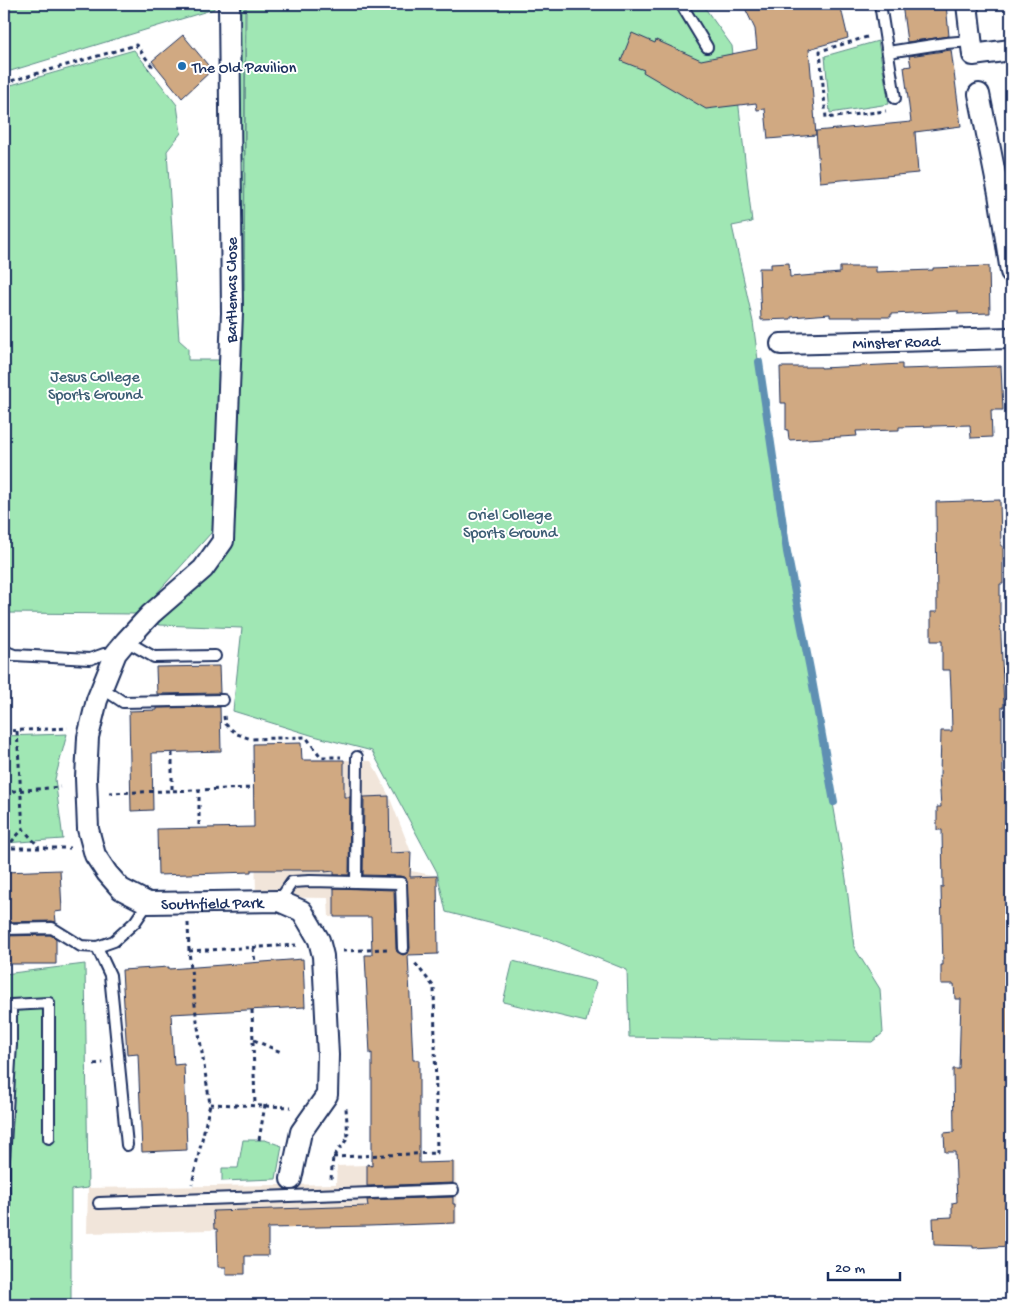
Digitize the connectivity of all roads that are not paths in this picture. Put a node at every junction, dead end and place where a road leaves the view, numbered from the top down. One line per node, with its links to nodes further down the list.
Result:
1 (229, 4): 14 (street, Bartlemas Close)
2 (681, 4): 5 (lane)
3 (880, 4): 8 (lane)
4 (967, 4): 6 (street)
5 (707, 47)
6 (972, 48): 7 (street); 8 (lane)
7 (1011, 50)
8 (888, 52): 10 (lane)
9 (979, 94): 11 (street)
10 (896, 98)
11 (1011, 272)
12 (1011, 338): 13 (street, Minster Road)
13 (781, 344)
14 (203, 569): 15 (street, Southfield Park)
15 (121, 647): 16 (lane); 17 (lane); 18 (street, Southfield Park)
16 (4, 651)
17 (214, 656)
18 (102, 688): 19 (lane); 23 (street, Southfield Park)
19 (223, 700)
20 (357, 757): 21 (lane)
21 (356, 882): 22 (lane); 26 (lane)
22 (279, 901): 23 (street, Southfield Park); 30 (street, Southfield Park)
23 (148, 903): 25 (lane)
24 (4, 929): 25 (lane)
25 (97, 947): 29 (lane)
26 (403, 948)
27 (7, 1044): 28 (lane); 33 (lane)
28 (49, 1138)
29 (127, 1145)
30 (288, 1187): 31 (lane); 32 (lane)
31 (453, 1190)
32 (99, 1203)
33 (4, 1208)

